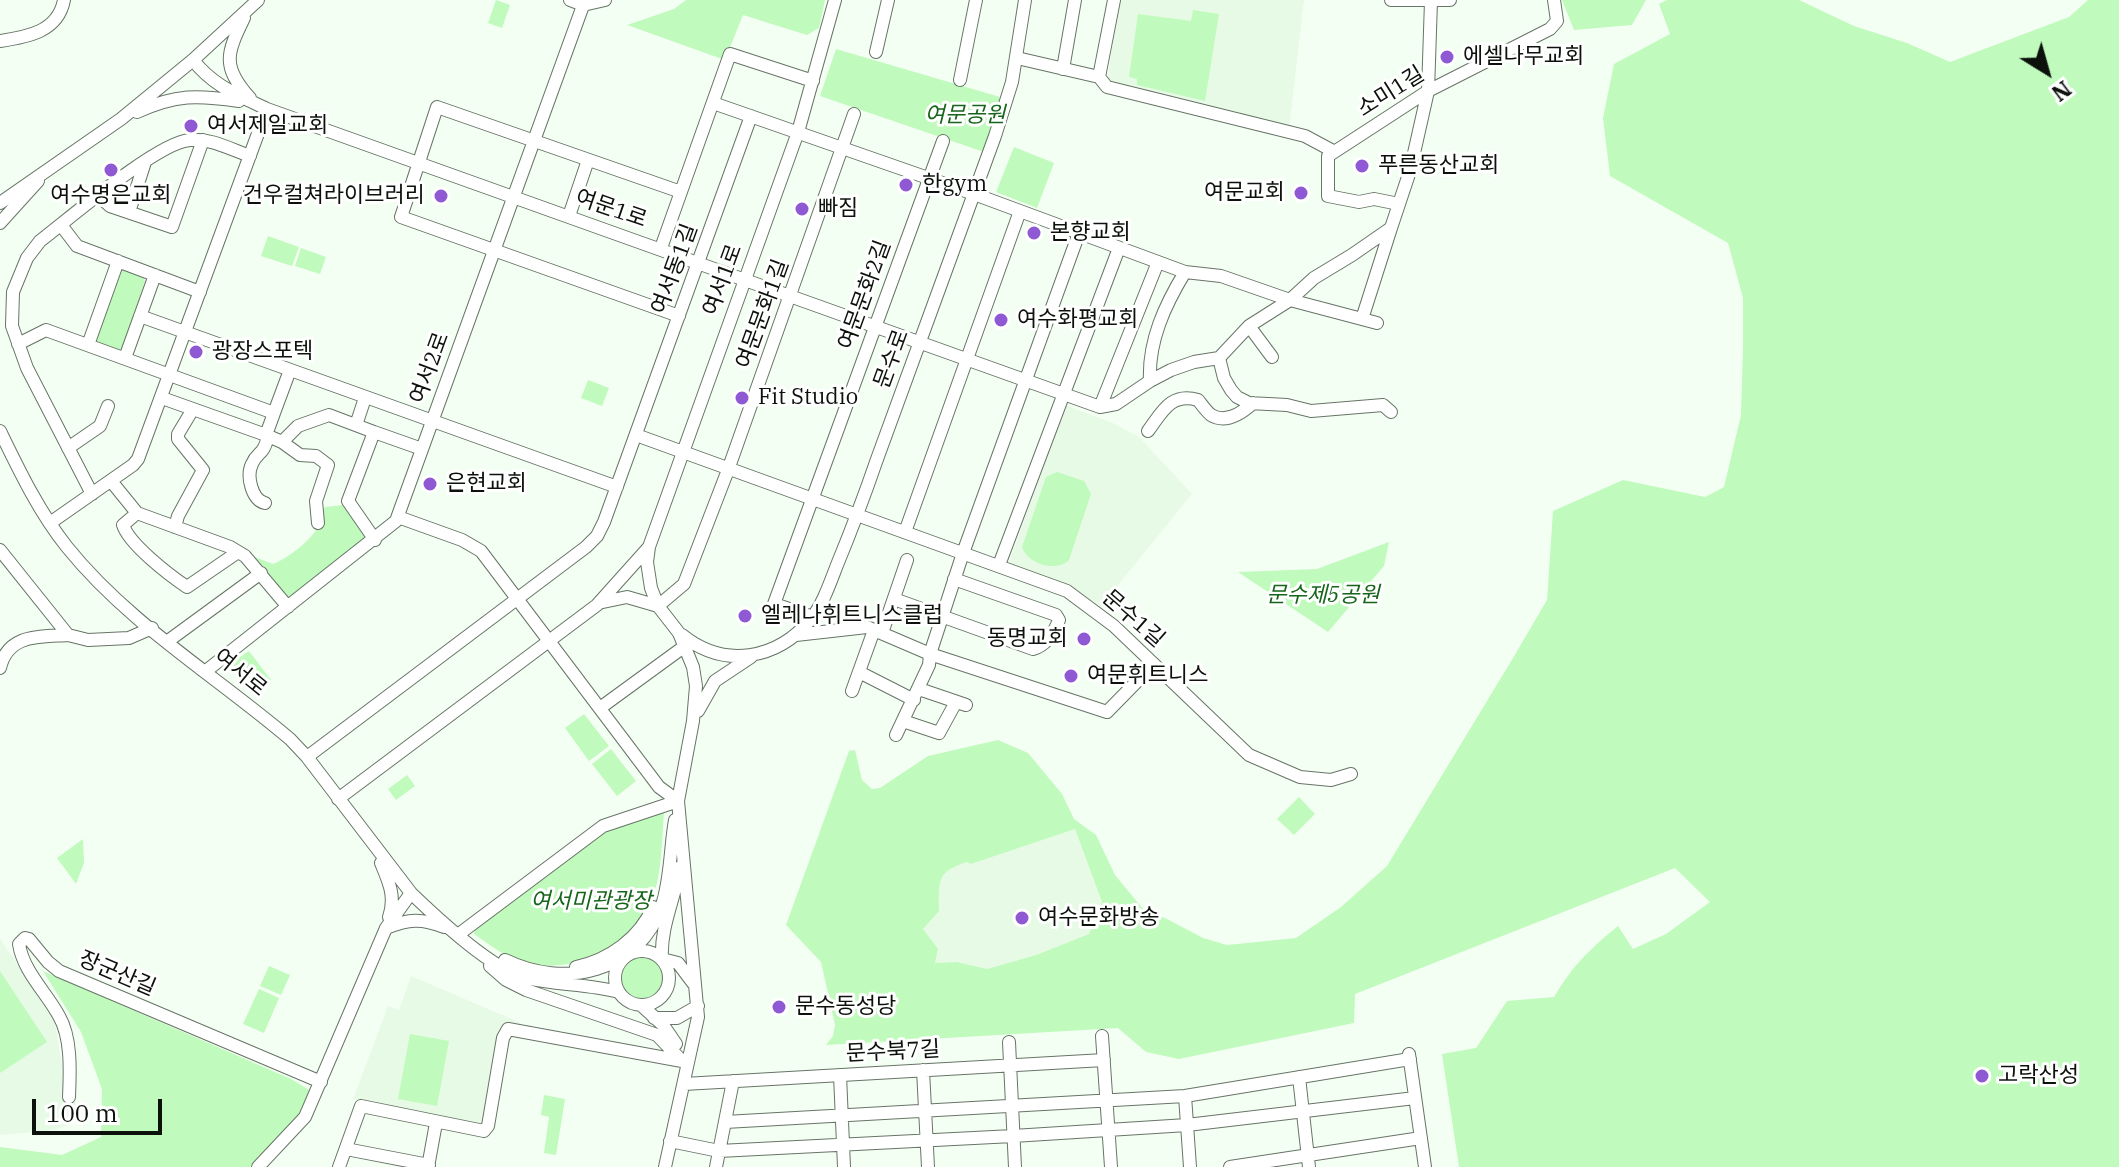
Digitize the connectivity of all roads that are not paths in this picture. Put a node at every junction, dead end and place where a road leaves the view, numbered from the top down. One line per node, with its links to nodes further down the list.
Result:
1 (64, 0): 17 (street)
2 (258, 0): 16 (street)
3 (570, 0): 15 (street)
4 (605, 0): 15 (street)
5 (835, 0): 24 (street, 여서1로)
6 (888, 0): 18 (street)
7 (976, 0): 23 (street)
8 (1025, 0): 19 (street, 문수로)
9 (1075, 0): 21 (street)
10 (1114, 0): 22 (street)
11 (1394, 0): 14 (street)
12 (1450, 0): 14 (street)
13 (1554, 0): 25 (street, 소미1길)
14 (1431, 1): 25 (street)
15 (584, 2): 34 (street, 여서2로)
16 (248, 11): 20 (street); 26 (street)
17 (0, 41)
18 (876, 52)
19 (1017, 58): 21 (street); 46 (street, 문수로)
20 (193, 60): 26 (street, 여문1로); 31 (street)
21 (1063, 69): 22 (street)
22 (1099, 77): 37 (street)
23 (960, 80)
24 (813, 81): 27 (street); 32 (street, 여서1로)
25 (1428, 91): 37 (street, 소미1길); 50 (street)
26 (254, 103): 28 (street, 여문1로); 31 (street)
27 (713, 103): 30 (street); 44 (street)
28 (267, 109): 38 (street); 41 (street, 여문1로)
29 (854, 114): 36 (street, 여문문화1길)
30 (751, 116): 32 (street); 63 (street, 여서동1길)
31 (121, 119): 43 (street)
32 (798, 132): 36 (street); 67 (street, 여서1로)
33 (203, 140): 38 (street); 40 (street); 53 (street)
34 (534, 141): 39 (street); 41 (street); 48 (street, 여서2로)
35 (943, 141): 42 (street, 여문문화2길)
36 (842, 148): 42 (street); 69 (street, 여문문화1길)
37 (1333, 151): 50 (street)
38 (250, 156): 68 (street)
39 (588, 160): 44 (street); 54 (street)
40 (145, 161): 47 (street); 53 (street)
41 (419, 162): 48 (street, 여문1로); 61 (street)
42 (929, 178): 46 (street); 75 (street, 여문문화2길)
43 (34, 181): 45 (street); 49 (street); 51 (street); 55 (street)
44 (681, 192): 59 (street)
45 (0, 193)
46 (974, 194): 52 (street); 78 (street, 문수로)
47 (99, 196): 53 (street); 56 (street)
48 (514, 196): 54 (street, 여문1로); 61 (street, 여서2로)
49 (0, 203)
50 (1399, 204): 57 (street)
51 (0, 211)
52 (1020, 211): 58 (street); 84 (street)
53 (129, 212)
54 (569, 216): 59 (street, 여문1로)
55 (0, 223)
56 (61, 225): 62 (street); 79 (street)
57 (1391, 228): 70 (street); 73 (street)
58 (1079, 233): 60 (street); 87 (street)
59 (661, 248): 63 (street, 여문1로)
60 (1119, 248): 64 (street); 89 (street)
61 (494, 250): 72 (street); 98 (street, 여서2로)
62 (118, 261): 66 (street); 80 (street)
63 (699, 262): 67 (street, 여문1로); 72 (street, 여서동1길)
64 (1158, 262): 65 (street); 94 (street)
65 (1185, 272): 70 (street); 88 (street)
66 (155, 275): 68 (street); 71 (street)
67 (745, 279): 69 (street, 여문1로); 108 (street, 여서1로)
68 (200, 292): 77 (street)
69 (791, 296): 75 (street, 여문1로); 109 (street, 여문문화1길)
70 (1290, 300): 73 (street); 76 (street)
71 (140, 316): 77 (street); 82 (street)
72 (679, 316): 103 (street, 여서동1길)
73 (1362, 319): 74 (street)
74 (1377, 323)
75 (875, 325): 78 (street, 여문1로); 113 (street, 여문문화2길)
76 (1249, 326): 81 (street); 83 (street)
77 (186, 331): 85 (street); 86 (street)
78 (920, 341): 84 (street, 여문1로); 116 (street, 문수로)
79 (18, 344): 80 (street); 106 (street)
80 (88, 345): 82 (street)
81 (1272, 357)
82 (125, 358): 86 (street)
83 (1219, 358): 88 (street); 92 (street)
84 (967, 359): 87 (street, 여문1로); 121 (street)
85 (290, 370): 91 (street); 97 (street)
86 (170, 375): 90 (street); 97 (street)
87 (1025, 380): 89 (street, 여문1로); 125 (street)
88 (1150, 381): 94 (street)
89 (1063, 394): 94 (street, 여문1로); 128 (street)
90 (162, 398): 95 (street); 110 (street)
91 (365, 398): 98 (street); 99 (street)
92 (1253, 403): 96 (street); 101 (street)
93 (108, 406): 106 (street)
94 (1100, 407)
95 (193, 409): 104 (street); 120 (street)
96 (1391, 412)
97 (274, 413): 104 (street)
98 (432, 421): 107 (street, 여서2로); 111 (street)
99 (356, 425): 102 (street); 105 (street)
100 (0, 431): 118 (street, 여서로)
101 (1148, 431)
102 (374, 432): 107 (street); 122 (street)
103 (636, 435): 108 (street); 111 (street, 여서동1길)
104 (267, 436): 105 (street); 114 (street)
105 (282, 442): 119 (street)
106 (68, 448): 112 (street)
107 (422, 449): 117 (street, 여서2로)
108 (683, 453): 109 (street, 문수1길); 123 (street, 여서1로)
109 (728, 470): 113 (street, 문수1길); 134 (street, 여문문화1길)
110 (111, 481): 112 (street); 115 (street)
111 (617, 487): 131 (street, 여서동1길)
112 (92, 494): 118 (street)
113 (812, 499): 116 (street, 문수1길); 136 (street, 여문문화2길)
114 (265, 503)
115 (137, 513): 120 (street); 124 (street)
116 (857, 516): 121 (street, 문수1길); 136 (street, 문수로)
117 (398, 517): 122 (street, 여서2로); 131 (street)
118 (50, 523): 138 (street, 여서로)
119 (318, 523)
120 (175, 527): 124 (street)
121 (905, 532): 125 (street, 문수1길)
122 (375, 540): 135 (street, 여서2로)
123 (649, 547): 133 (street); 134 (street, 여서1로)
124 (238, 552): 129 (street)
125 (963, 553): 128 (street, 문수1길); 130 (street)
126 (2, 557): 141 (street)
127 (907, 560): 132 (street)
128 (999, 565): 148 (street, 문수1길)
129 (261, 573): 135 (street); 143 (street)
130 (954, 579): 137 (street); 137 (street)
131 (517, 599): 144 (street); 158 (street, 여서동1길)
132 (894, 599): 137 (street); 139 (street)
133 (597, 605): 134 (street); 144 (street)
134 (658, 606): 140 (street)
135 (288, 607): 150 (street, 여서2로)
136 (813, 617): 142 (street, 문수로)
137 (942, 617): 146 (street)
138 (152, 628): 141 (street); 143 (street, 여서로)
139 (878, 631): 142 (street); 146 (street); 151 (street)
140 (679, 633): 145 (street); 147 (street, 문수로)
141 (68, 635): 149 (street)
142 (796, 635): 147 (street, 문수로)
143 (168, 641): 150 (street, 여서로)
144 (550, 641): 154 (street); 160 (street)
145 (685, 646): 154 (street); 155 (street)
146 (930, 654): 148 (street); 153 (street)
147 (755, 655): 155 (street)
148 (1154, 664): 159 (street, 문수1길)
149 (0, 668)
150 (206, 671): 158 (street, 여서로)
151 (859, 672): 152 (street); 153 (street)
152 (852, 691)
153 (916, 694): 156 (street); 156 (street)
154 (600, 708): 161 (street)
155 (693, 721): 161 (street)
156 (903, 721): 157 (street)
157 (896, 735)
158 (307, 757): 160 (street, 여서로)
159 (1351, 774)
160 (338, 799): 163 (street, 여서로)
161 (678, 801): 162 (street); 164 (street); 167 (street)
162 (671, 842): 168 (street); 170 (street)
163 (376, 848): 165 (street, 여서로); 166 (street)
164 (682, 850): 169 (street); 172 (street)
165 (411, 893): 166 (street); 167 (street, 여서로)
166 (386, 928): 167 (street); 185 (street)
167 (459, 935): 170 (street); 171 (street); 179 (street)
168 (624, 958): 169 (street); 170 (street); 171 (street)
169 (662, 959): 172 (street); 173 (street)
170 (543, 972)
171 (619, 992): 173 (street)
172 (697, 996): 174 (street); 177 (street)
173 (641, 1005): 174 (street)
174 (658, 1021): 177 (street); 179 (street)
175 (1102, 1036): 178 (street)
176 (1009, 1042): 180 (street)
177 (693, 1043): 186 (street)
178 (1104, 1060): 180 (street, 문수북7길); 190 (street)
179 (682, 1061): 186 (street); 196 (street)
180 (1010, 1065): 181 (street, 문수북7길); 191 (street)
181 (923, 1070): 182 (street, 문수북7길); 192 (street)
182 (840, 1075): 184 (street, 문수북7길); 194 (street)
183 (1299, 1077): 187 (street); 189 (street); 193 (street)
184 (733, 1081): 186 (street, 문수북7길); 195 (street)
185 (321, 1082): 188 (street, 장군산길); 208 (street)
186 (682, 1089): 202 (street)
187 (1185, 1096): 190 (street); 197 (street)
188 (69, 1097)
189 (1415, 1098): 193 (street); 200 (street)
190 (1106, 1100): 191 (street); 198 (street)
191 (1012, 1105): 192 (street); 199 (street)
192 (925, 1110): 194 (street); 201 (street)
193 (1303, 1111): 197 (street); 206 (street)
194 (842, 1115): 195 (street); 203 (street)
195 (725, 1122): 205 (street)
196 (436, 1123): 204 (street); 207 (street)
197 (1187, 1125): 198 (street); 216 (street)
198 (1109, 1130): 199 (street); 215 (street)
199 (1013, 1136): 201 (street); 214 (street)
200 (1421, 1138): 206 (street); 218 (street)
201 (927, 1140): 203 (street); 213 (street)
202 (670, 1141): 205 (street); 210 (street)
203 (843, 1145): 205 (street); 212 (street)
204 (346, 1149): 207 (street); 209 (street)
205 (719, 1151): 211 (street)
206 (1308, 1161): 217 (street)
207 (428, 1166)
208 (258, 1167)
209 (339, 1167)
210 (665, 1167)
211 (716, 1167)
212 (844, 1167)
213 (928, 1167)
214 (1015, 1167)
215 (1111, 1167)
216 (1190, 1167)
217 (1230, 1167)
218 (1425, 1167)

